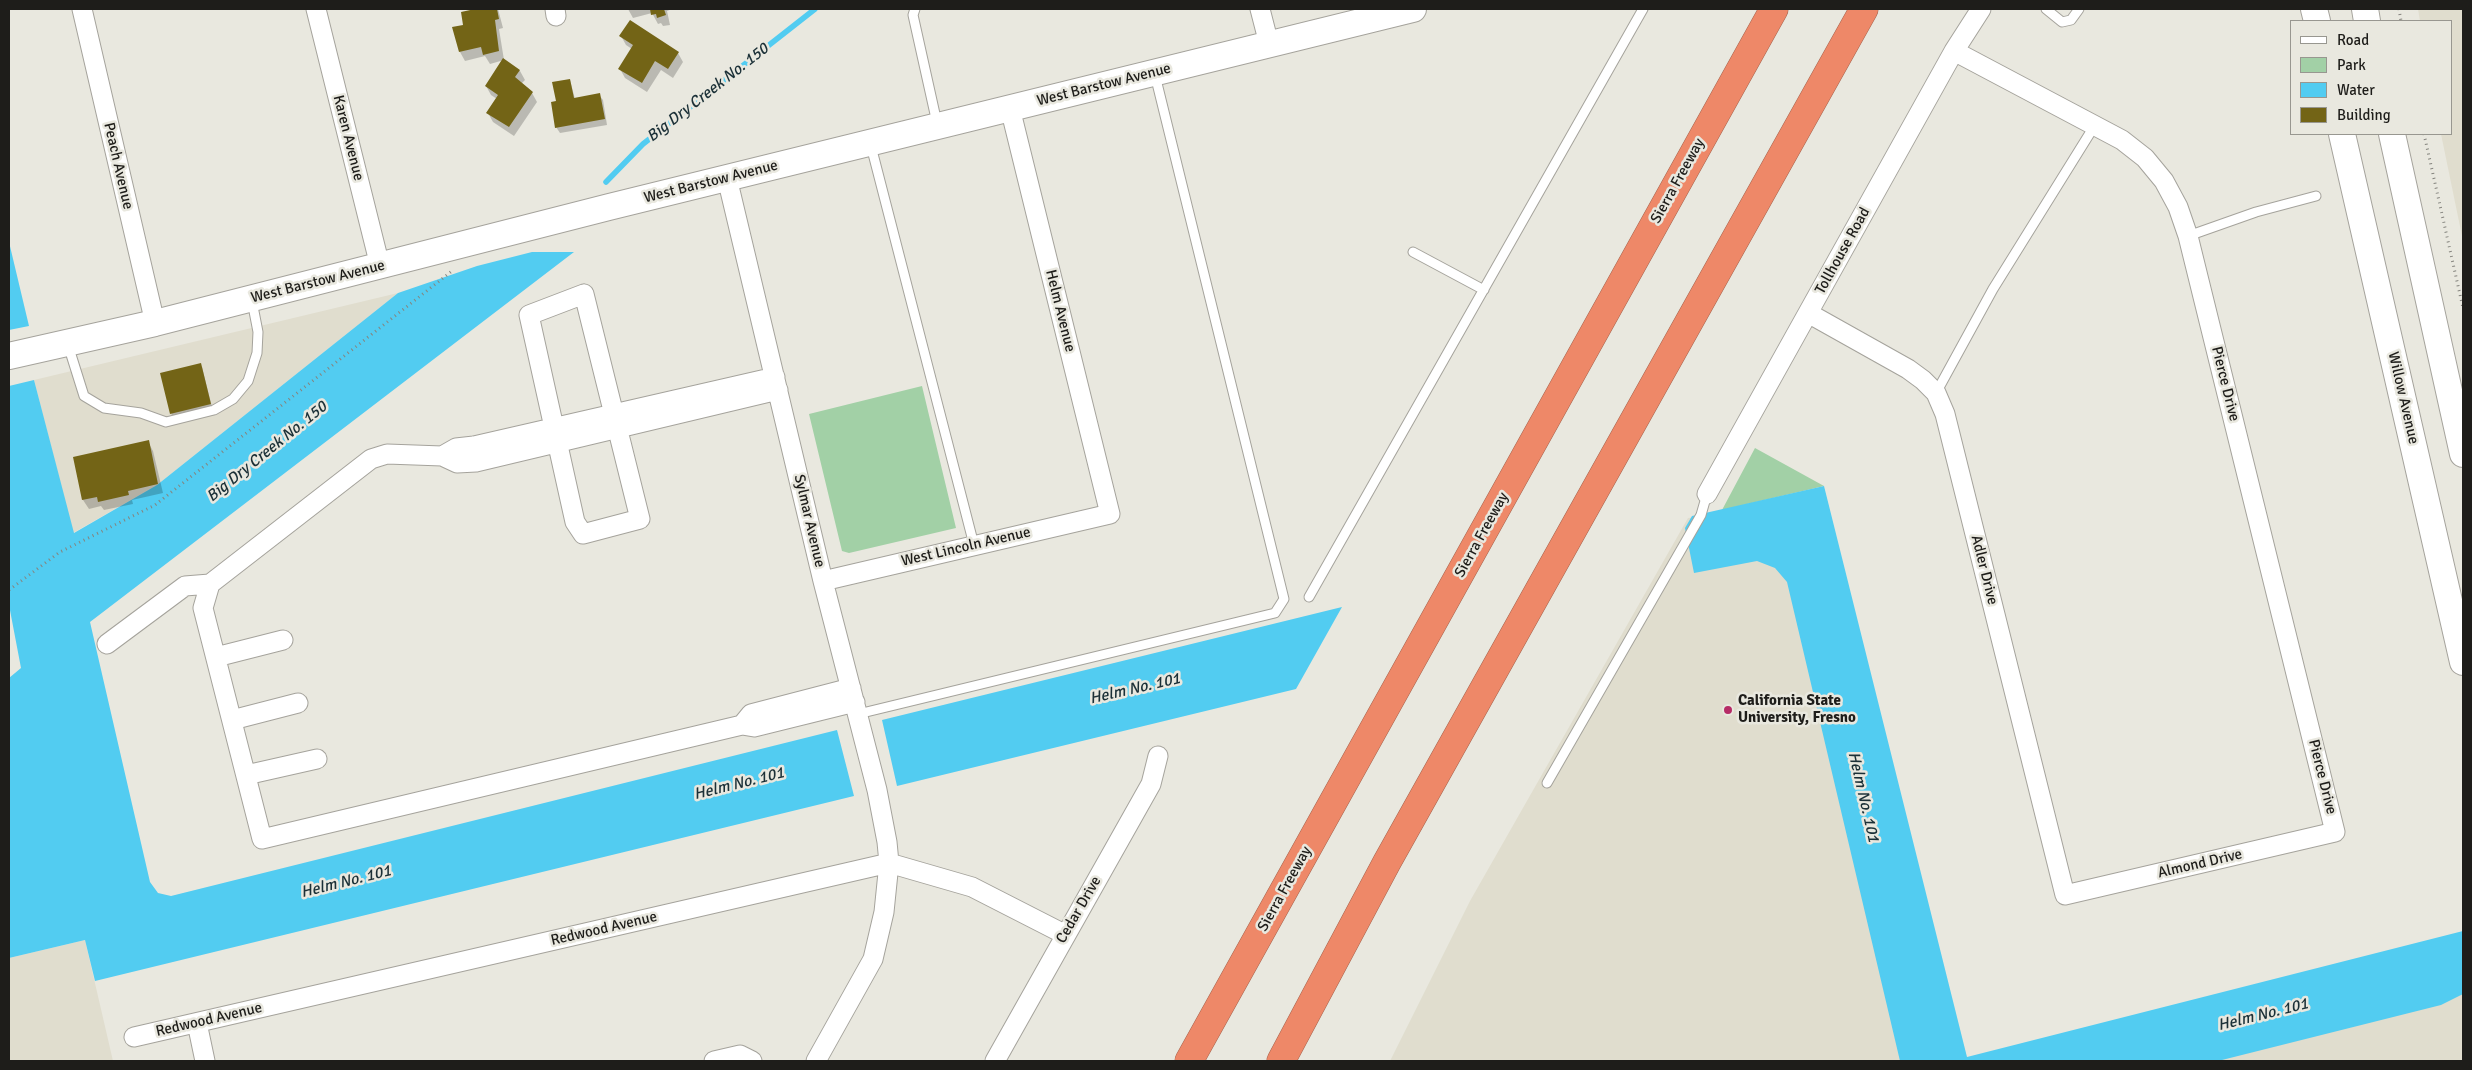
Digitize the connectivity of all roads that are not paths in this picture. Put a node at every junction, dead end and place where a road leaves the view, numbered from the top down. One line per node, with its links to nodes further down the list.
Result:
1 (82, 9): 29 (street, Peach Avenue)
2 (316, 9): 25 (street, Karen Avenue)
3 (915, 9): 17 (lane)
4 (1260, 9): 12 (street)
5 (1413, 9): 12 (main road, West Barstow Avenue)
6 (1643, 9): 26 (lane)
7 (1774, 9): 65 (highway, Sierra Freeway)
8 (1864, 9): 66 (highway)
9 (1981, 9): 13 (street, Tollhouse Road)
10 (2046, 9): 11 (lane)
11 (2078, 9)
12 (1269, 44): 14 (main road, West Barstow Avenue)
13 (1954, 51): 16 (street, Pierce Drive); 28 (street, Tollhouse Road)
14 (1154, 73): 15 (main road, West Barstow Avenue); 47 (lane)
15 (1010, 108): 17 (main road, West Barstow Avenue); 38 (street, Helm Avenue)
16 (2095, 125): 23 (street, Pierce Drive); 33 (lane)
17 (938, 126): 20 (main road, West Barstow Avenue)
18 (2342, 135): 46 (main road, Willow Avenue)
19 (2392, 135): 36 (main road)
20 (870, 143): 21 (main road, West Barstow Avenue); 39 (lane)
21 (727, 178): 25 (main road, West Barstow Avenue); 32 (street, Sylmar Avenue)
22 (2316, 196): 23 (lane)
23 (2188, 236): 54 (street, Pierce Drive)
24 (1413, 252): 26 (lane)
25 (380, 266): 27 (main road, West Barstow Avenue)
26 (1484, 290): 42 (lane)
27 (252, 298): 29 (main road, West Barstow Avenue); 30 (lane)
28 (1808, 313): 33 (street, Adler Drive); 37 (street, Tollhouse Road)
29 (155, 323): 30 (main road, West Barstow Avenue)
30 (67, 342): 31 (main road, West Barstow Avenue)
31 (9, 356)
32 (777, 383): 34 (street); 40 (street, Sylmar Avenue)
33 (1936, 394): 56 (street, Adler Drive)
34 (615, 422): 35 (street); 35 (street); 35 (street)
35 (555, 436): 41 (street)
36 (2463, 454)
37 (1707, 494): 53 (lane)
38 (1110, 514): 39 (street, West Lincoln Avenue)
39 (974, 545): 40 (street, West Lincoln Avenue)
40 (823, 581): 47 (street, Sylmar Avenue)
41 (210, 584): 44 (street); 45 (street)
42 (1309, 597)
43 (283, 640): 45 (street)
44 (107, 644)
45 (216, 657): 49 (street)
46 (2463, 662)
47 (855, 702): 52 (street); 55 (street, Sylmar Avenue)
48 (298, 703): 49 (street)
49 (232, 720): 52 (street)
50 (1158, 756): 57 (street, Cedar Drive)
51 (317, 759): 52 (street)
52 (246, 774)
53 (1547, 783)
54 (2336, 832): 56 (street, Almond Drive)
55 (889, 863): 57 (street, Redwood Avenue); 58 (street, Redwood Avenue); 63 (street, Sylmar Avenue)
56 (2065, 896)
57 (1064, 934): 64 (street, Cedar Drive)
58 (197, 1023): 59 (street, Redwood Avenue); 60 (street)
59 (134, 1037)
60 (205, 1061)
61 (714, 1061): 62 (street)
62 (752, 1061)
63 (816, 1061)
64 (995, 1061)
65 (1189, 1061)
66 (1281, 1061)

